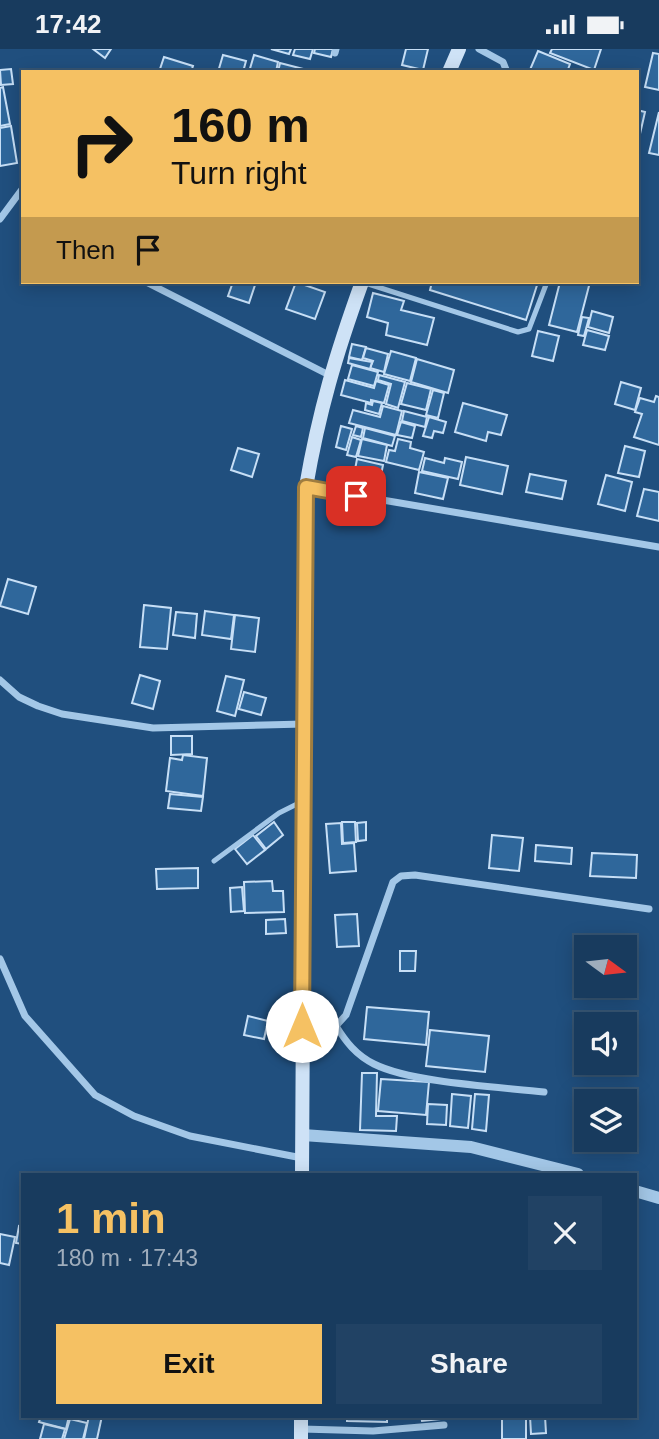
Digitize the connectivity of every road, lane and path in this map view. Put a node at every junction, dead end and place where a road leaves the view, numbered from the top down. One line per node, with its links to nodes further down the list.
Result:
1 (460, 49): 3 (main road)
2 (480, 49): 4 (street)
3 (450, 70)
4 (506, 70)
5 (21, 191): 6 (street)
6 (0, 219)
7 (150, 284): 11 (street)
8 (361, 284): 11 (main road)
9 (368, 284): 10 (lane)
10 (546, 284)
11 (329, 375): 12 (main road)
12 (306, 487): 13 (street); 15 (main road)
13 (659, 548)
14 (0, 680): 15 (street)
15 (304, 724): 16 (main road)
16 (303, 801): 17 (lane); 20 (main road)
17 (214, 861)
18 (649, 909): 21 (street)
19 (0, 959): 24 (street)
20 (302, 1026): 21 (street); 23 (main road)
21 (336, 1026): 22 (street)
22 (544, 1092)
23 (303, 1135): 24 (main road); 26 (street)
24 (302, 1159): 25 (main road)
25 (302, 1173)
26 (574, 1173)
27 (637, 1192): 28 (street)
28 (659, 1198)
29 (444, 1425): 30 (street)
30 (301, 1428)

